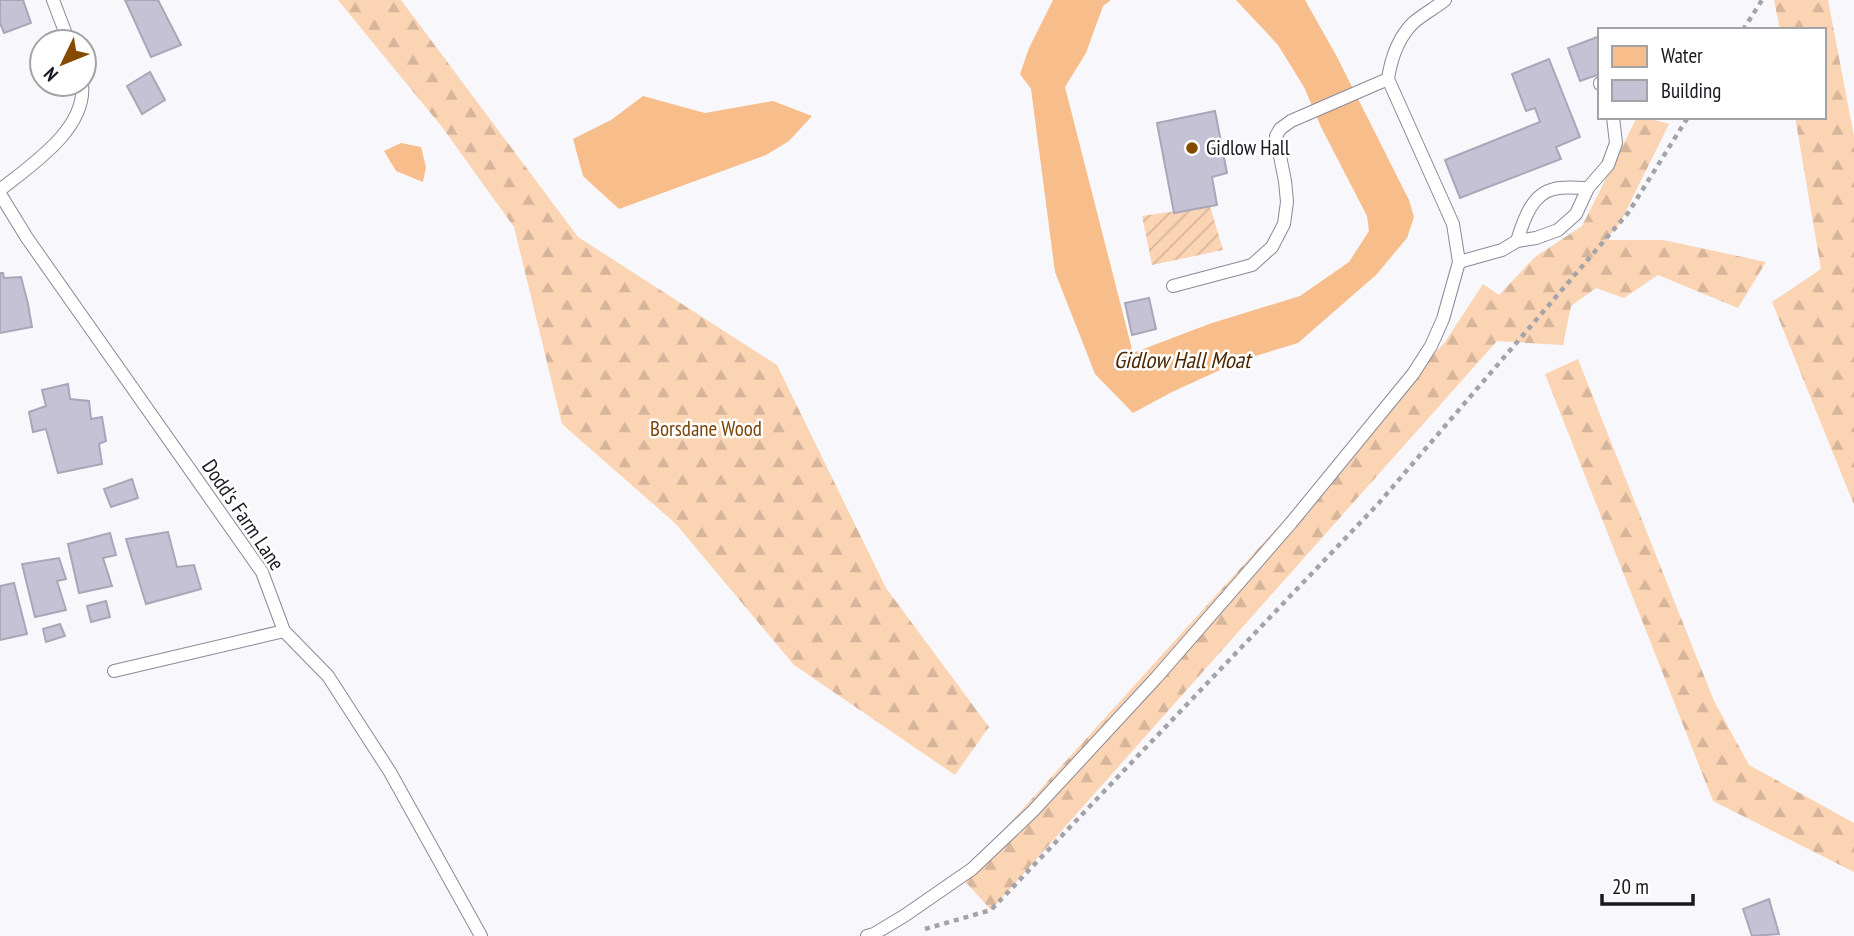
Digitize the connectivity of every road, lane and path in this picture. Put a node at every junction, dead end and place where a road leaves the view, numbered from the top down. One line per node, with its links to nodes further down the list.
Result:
1 (53, 0): 4 (lane)
2 (1445, 0): 6 (lane)
3 (1762, 0): 5 (path)
4 (64, 28)
5 (1744, 28)
6 (1388, 79): 13 (lane); 14 (lane)
7 (80, 98): 11 (lane)
8 (1613, 119): 10 (lane)
9 (1687, 119): 17 (path)
10 (1588, 188): 12 (lane); 12 (lane)
11 (0, 192): 15 (lane, Dodd's Farm Lane)
12 (1517, 241): 13 (lane)
13 (1459, 262): 19 (lane)
14 (1173, 286)
15 (284, 631): 16 (lane); 18 (lane, Dodd's Farm Lane)
16 (114, 671)
17 (914, 932)
18 (481, 936)
19 (867, 936)

